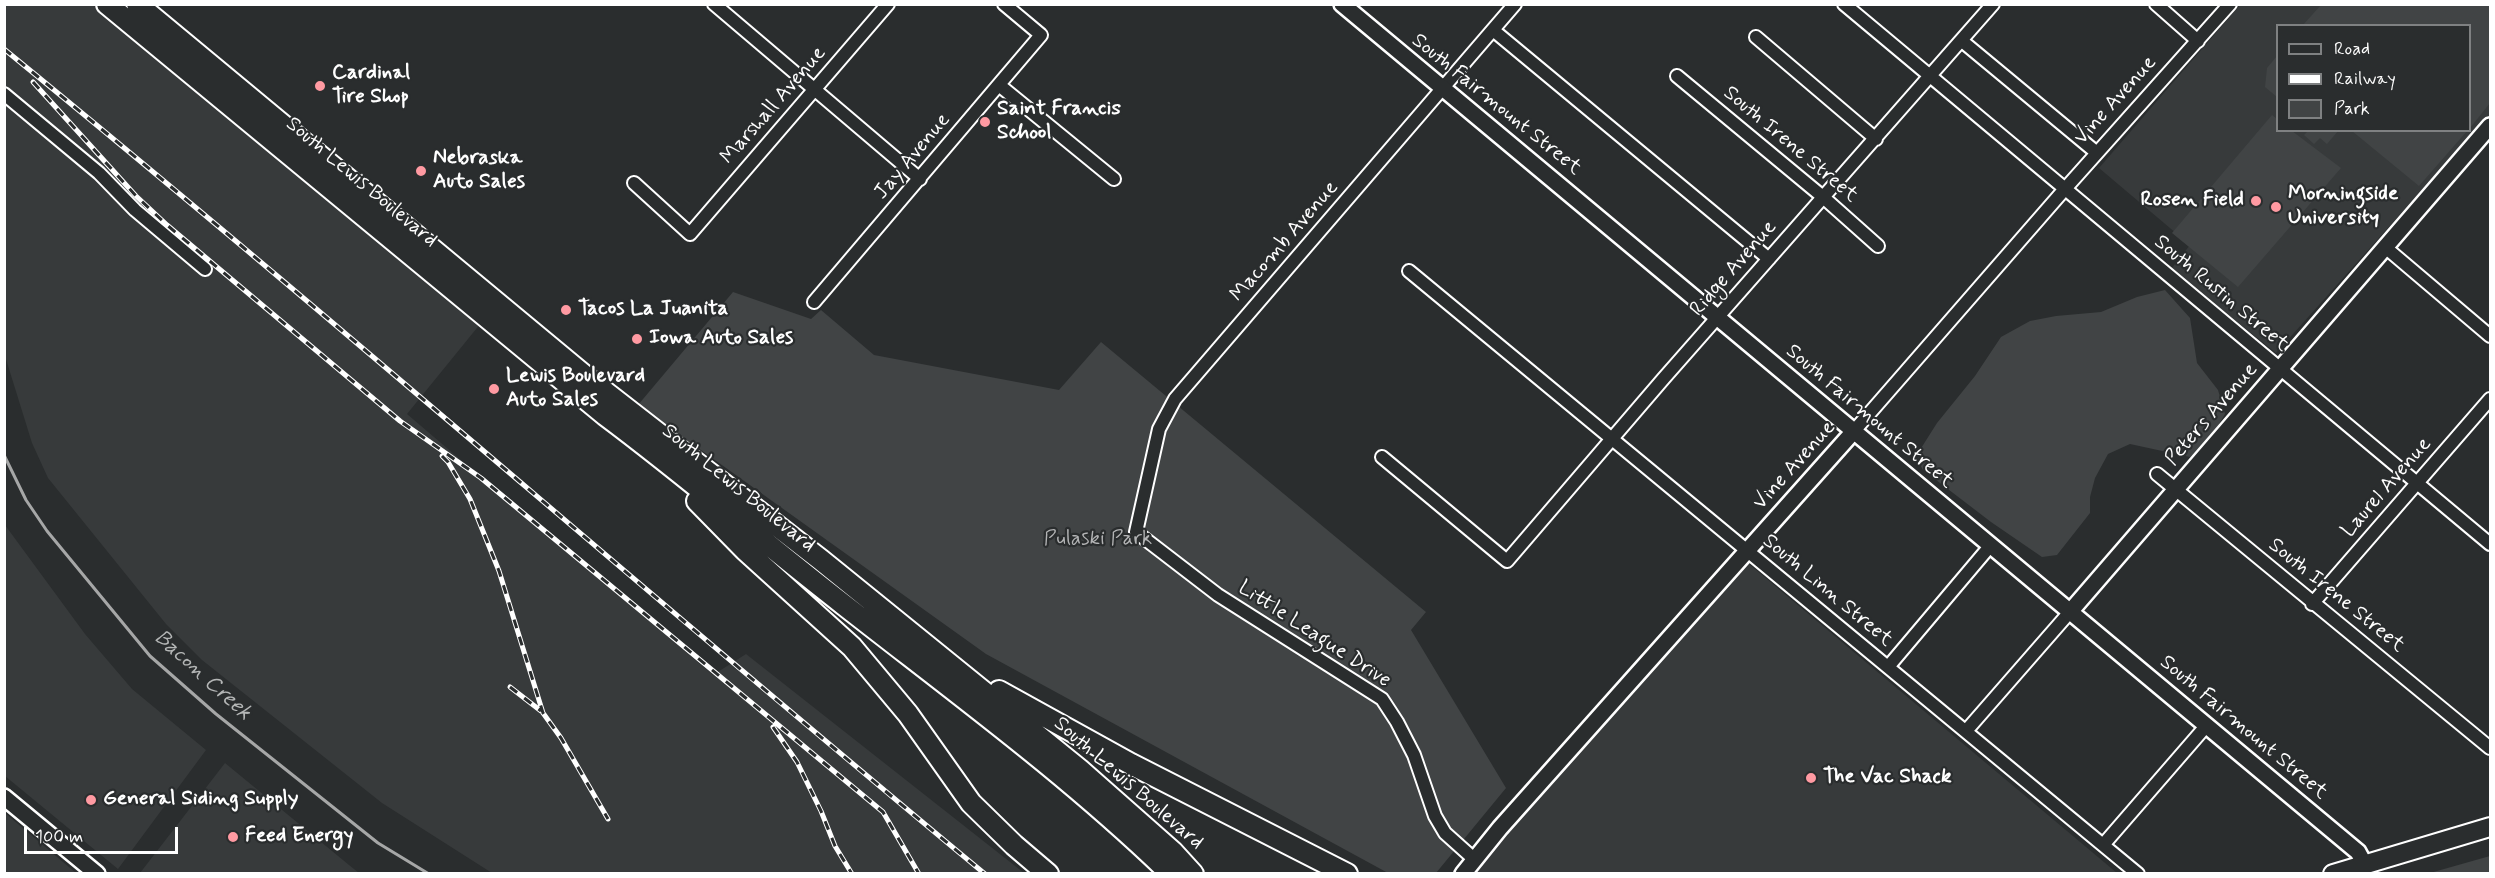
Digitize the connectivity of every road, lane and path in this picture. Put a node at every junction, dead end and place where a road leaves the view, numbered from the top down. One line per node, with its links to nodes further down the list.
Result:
1 (107, 4): 40 (main road, South Lewis Boulevard)
2 (137, 4): 53 (main road, South Lewis Boulevard)
3 (714, 4): 20 (street)
4 (888, 4): 20 (street, Marshall Avenue)
5 (1004, 4): 18 (street, Jay Avenue)
6 (1342, 4): 19 (street, South Fairmount Street)
7 (1515, 4): 12 (street, Macomb Avenue)
8 (1844, 4): 17 (street, South Rustin Street)
9 (1993, 4): 14 (street, Ridge Avenue)
10 (2156, 4): 15 (street)
11 (2230, 4): 15 (street, Vine Avenue)
12 (1493, 30): 19 (street, Macomb Avenue); 32 (street)
13 (1756, 37): 23 (street)
14 (1962, 40): 17 (street, Ridge Avenue); 24 (street)
15 (2198, 41): 24 (street, Vine Avenue)
16 (1677, 75): 29 (street, South Irene Street)
17 (1930, 77): 23 (street, Ridge Avenue); 28 (street, South Rustin Street)
18 (999, 85): 25 (street, Jay Avenue); 26 (street)
19 (1443, 88): 36 (street, South Fairmount Street); 47 (street, Macomb Avenue)
20 (815, 89): 25 (street); 27 (street, Marshall Avenue)
21 (4, 94): 33 (street)
22 (2488, 134): 31 (street, Peters Avenue)
23 (1876, 139): 29 (street, Ridge Avenue)
24 (2097, 153): 28 (street, Vine Avenue)
25 (920, 179): 35 (street, Jay Avenue)
26 (1114, 179)
27 (634, 183)
28 (2064, 190): 38 (street, South Rustin Street); 41 (street, Vine Avenue)
29 (1823, 197): 30 (street, South Irene Street); 32 (street, Ridge Avenue)
30 (1878, 246)
31 (2385, 247): 37 (street); 38 (street, Peters Avenue)
32 (1769, 259): 36 (street, Ridge Avenue)
33 (205, 269)
34 (1409, 271): 42 (street, South Linn Street)
35 (814, 303)
36 (1719, 318): 41 (street, South Fairmount Street); 42 (street, Ridge Avenue)
37 (2490, 336)
38 (2280, 369): 45 (street, South Rustin Street); 46 (street, Peters Avenue)
39 (2490, 399): 45 (street, Laurel Avenue)
40 (605, 415): 64 (main road); 65 (main road, South Lewis Boulevard)
41 (1854, 431): 49 (street, South Fairmount Street); 50 (street, Vine Avenue)
42 (1612, 439): 43 (street, Ridge Avenue); 50 (street, South Linn Street)
43 (1382, 457)
44 (2157, 474): 46 (street, South Irene Street)
45 (2417, 484): 48 (street, South Rustin Street); 51 (street, Laurel Avenue)
46 (2175, 489): 51 (street, South Irene Street); 52 (street, Peters Avenue)
47 (1136, 532): 61 (street, Little League Drive)
48 (2490, 544)
49 (1991, 545): 52 (street, South Fairmount Street); 54 (street)
50 (1748, 551): 54 (street, South Linn Street); 61 (street, Vine Avenue)
51 (2312, 604): 57 (street, South Irene Street)
52 (2069, 612): 55 (street, South Fairmount Street); 56 (street, Peters Avenue)
53 (933, 651): 66 (main road, South Lewis Boulevard); 67 (main road)
54 (1888, 667): 56 (street, South Linn Street)
55 (2207, 725): 60 (street); 62 (street, South Fairmount Street)
56 (1965, 731): 60 (street, South Linn Street)
57 (2490, 748)
58 (4, 797): 63 (street)
59 (2490, 827): 62 (main road)
60 (2103, 845): 69 (street, South Linn Street)
61 (1474, 859): 68 (street, Vine Avenue)
62 (2365, 865): 70 (main road)
63 (97, 873)
64 (1048, 873)
65 (1171, 873)
66 (1193, 873)
67 (1347, 873)
68 (1463, 873)
69 (2138, 873)
70 (2333, 873)

